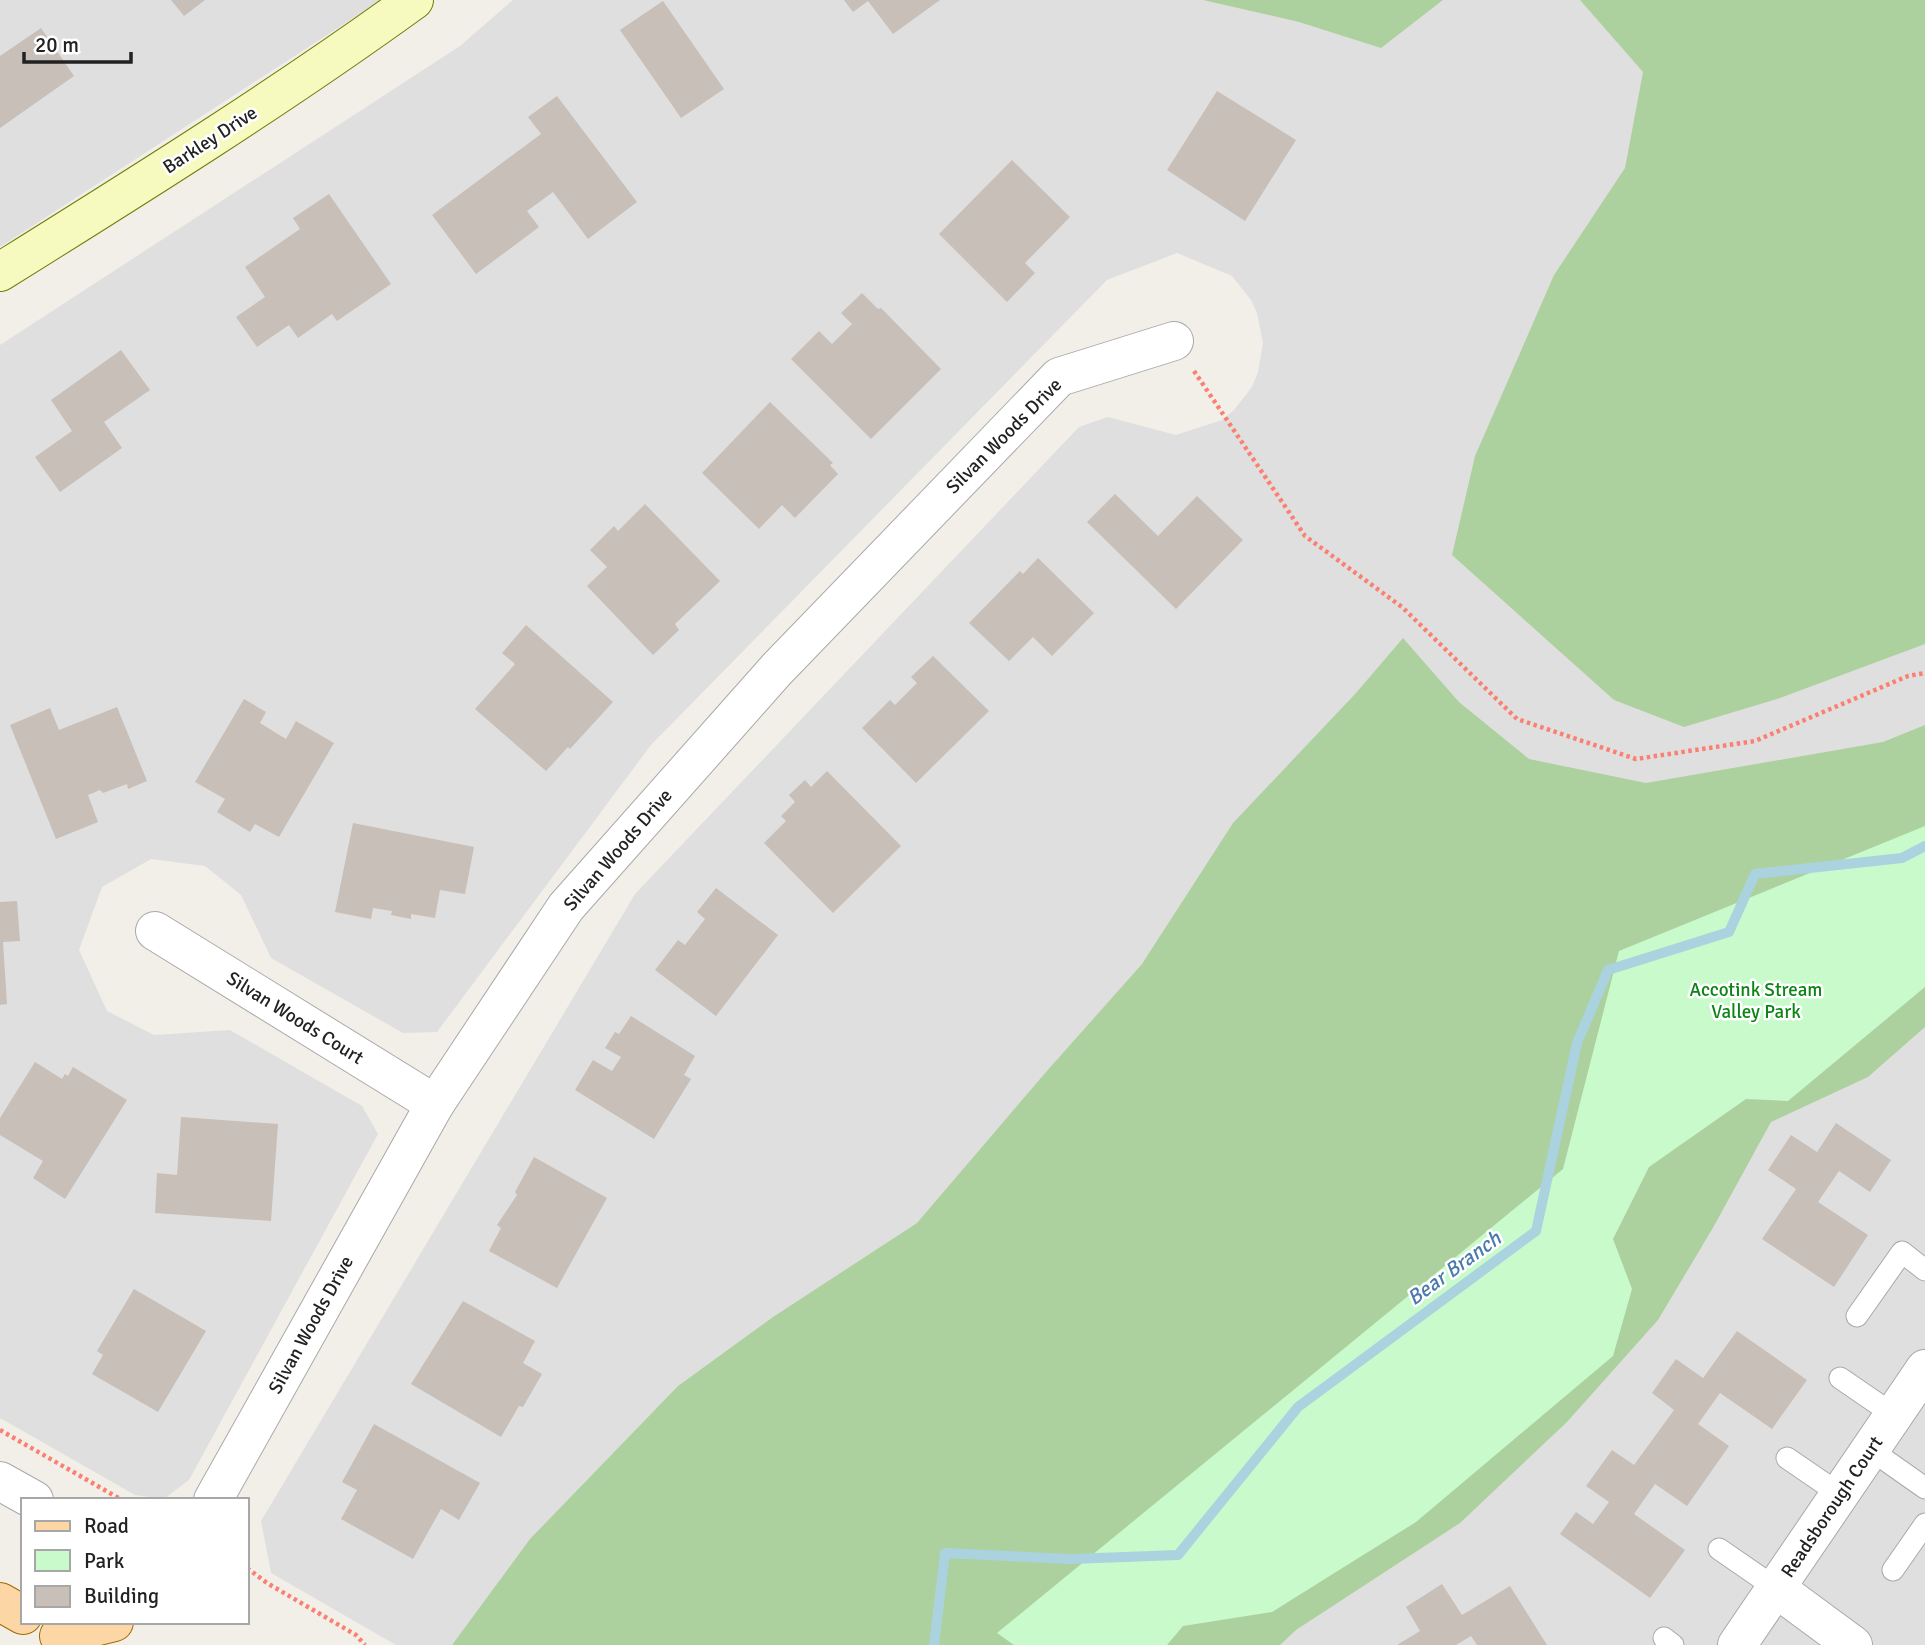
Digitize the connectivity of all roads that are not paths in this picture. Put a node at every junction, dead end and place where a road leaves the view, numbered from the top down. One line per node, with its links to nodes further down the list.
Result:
1 (414, 0): 2 (street, Barkley Drive)
2 (0, 272)
3 (1174, 341): 5 (street, Silvan Woods Drive)
4 (155, 931): 5 (street, Silvan Woods Court)
5 (435, 1104): 17 (street, Silvan Woods Drive)
6 (1925, 1269): 7 (lane)
7 (1857, 1316)
8 (1925, 1369): 10 (street, Readsborough Court)
9 (1840, 1378): 10 (lane)
10 (1894, 1415): 11 (street, Readsborough Court)
11 (1871, 1450): 14 (lane); 15 (street, Readsborough Court)
12 (1787, 1458): 15 (lane)
13 (0, 1481): 16 (street)
14 (1925, 1488)
15 (1841, 1495): 21 (street, Readsborough Court)
16 (30, 1498)
17 (214, 1498)
18 (1925, 1524): 20 (lane)
19 (1719, 1549): 21 (lane)
20 (1893, 1570)
21 (1777, 1589): 26 (street, Readsborough Court); 27 (street)
22 (0, 1602): 23 (main road)
23 (21, 1614)
24 (104, 1624): 25 (main road)
25 (56, 1634)
26 (1737, 1645)
27 (1853, 1645)

